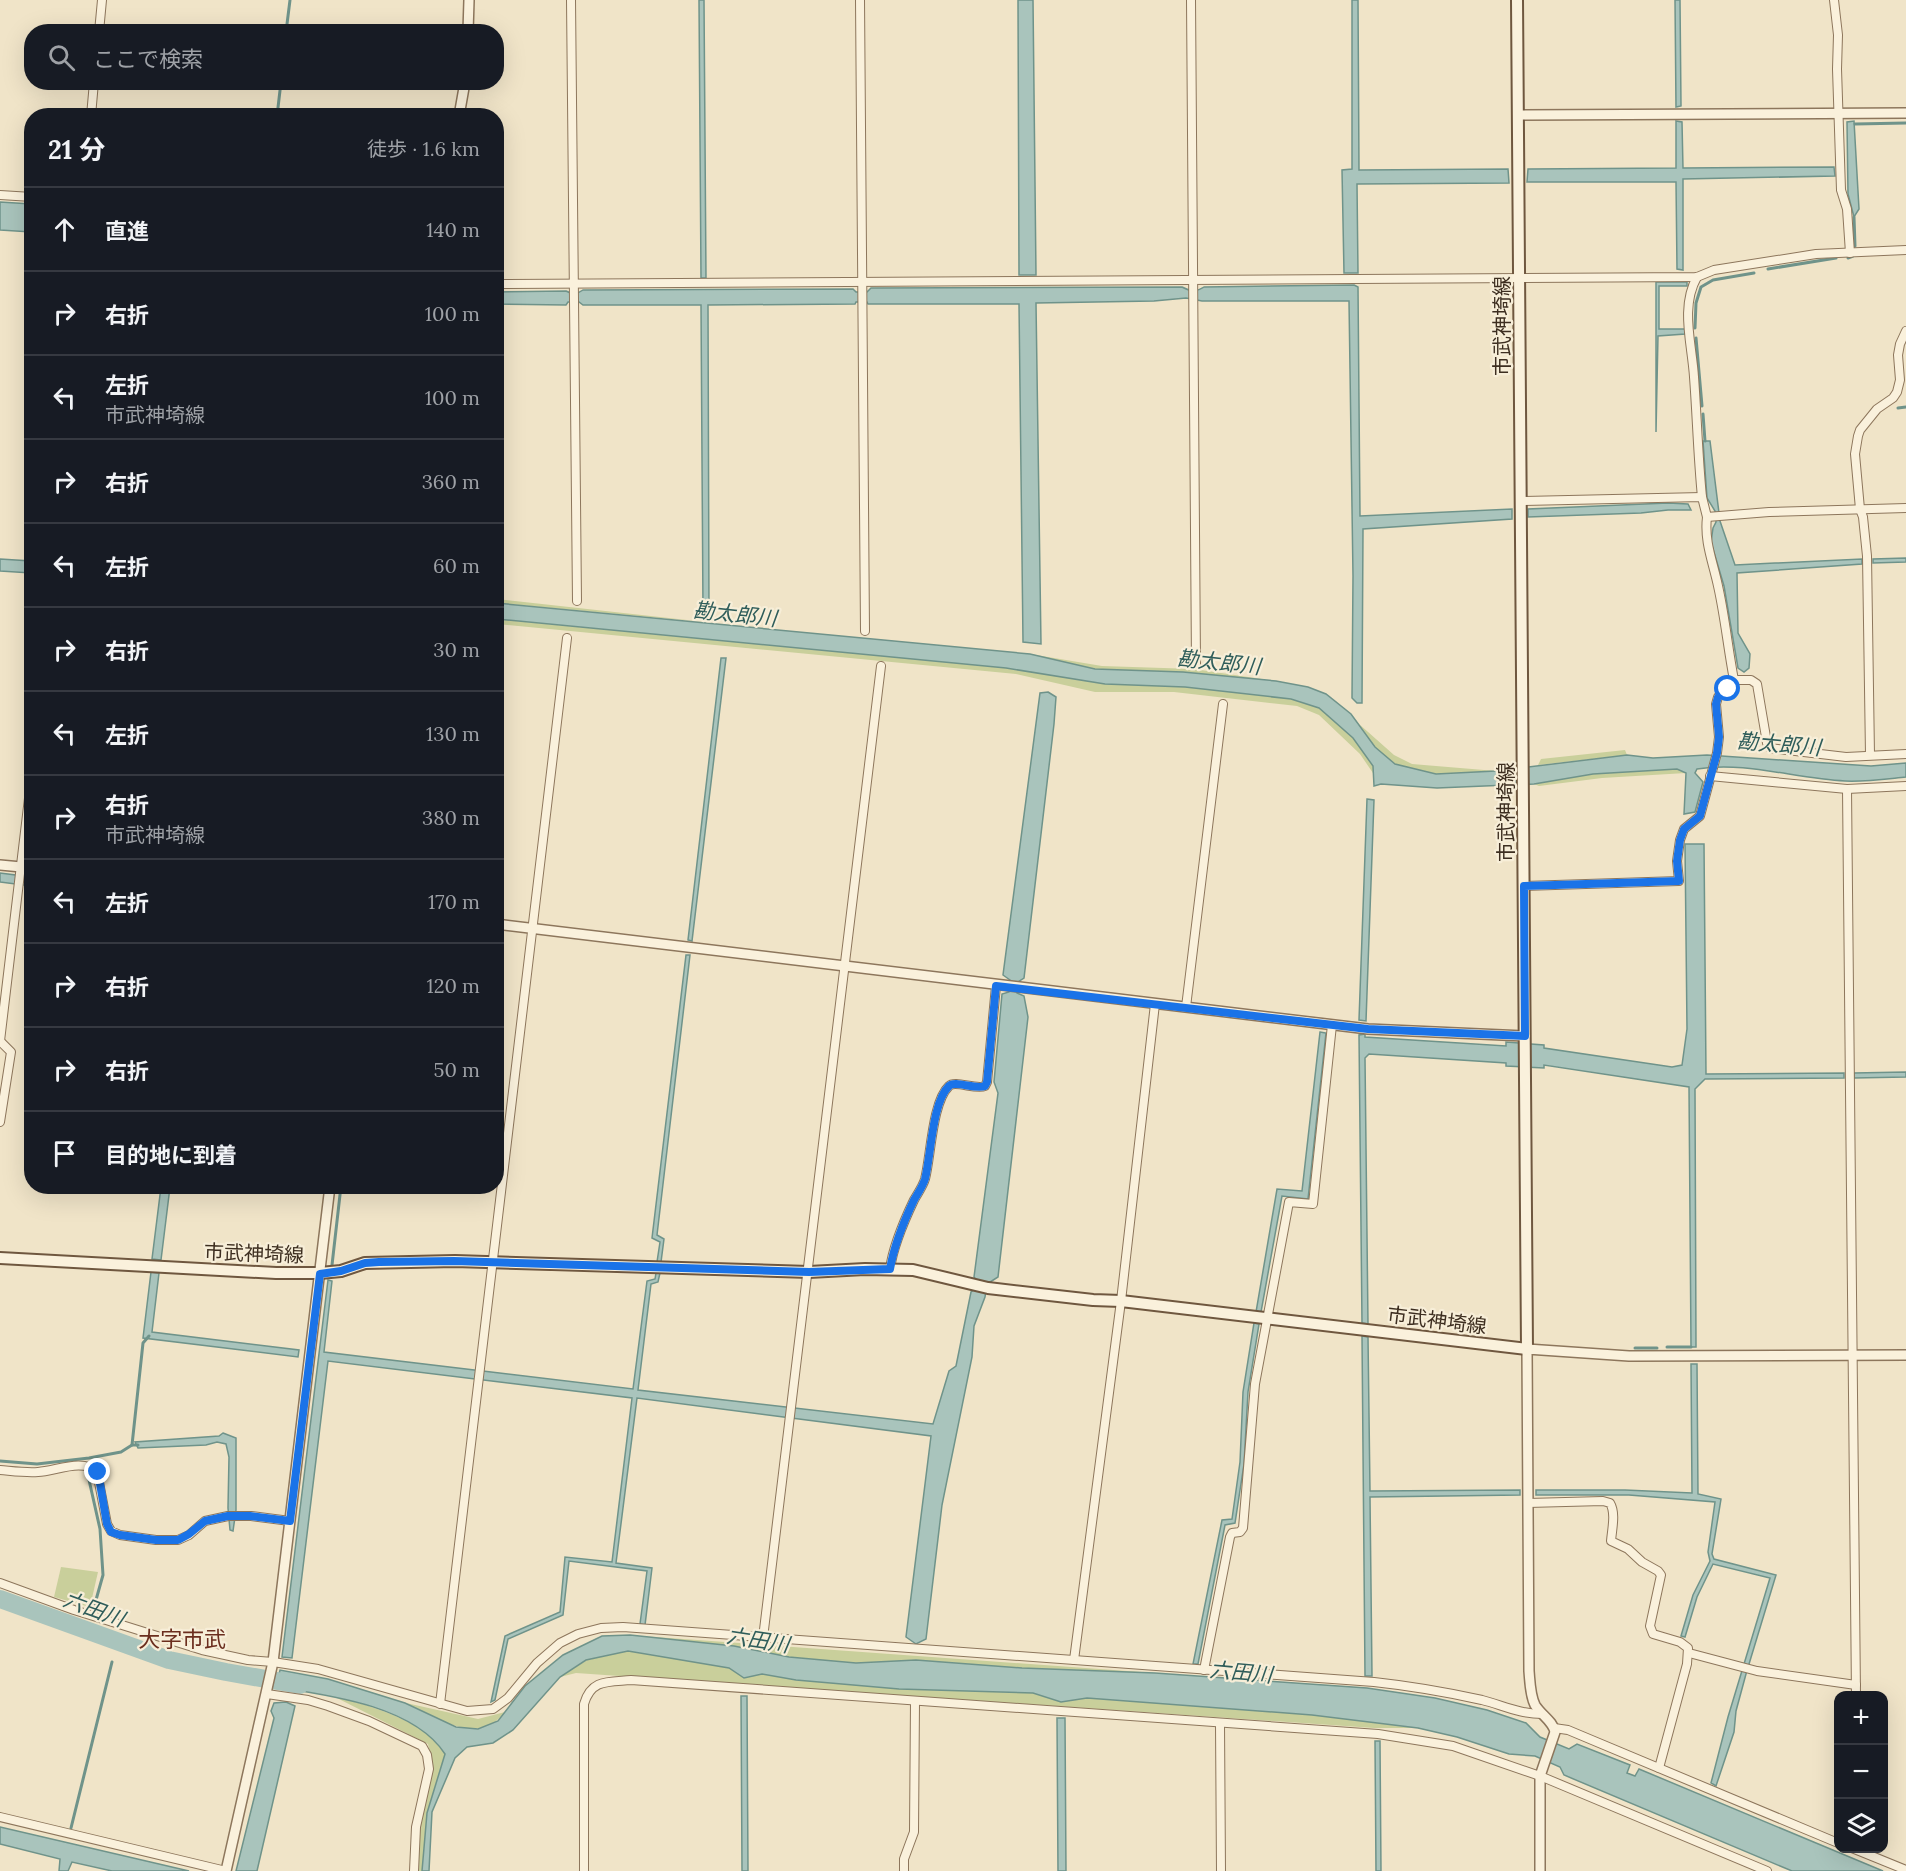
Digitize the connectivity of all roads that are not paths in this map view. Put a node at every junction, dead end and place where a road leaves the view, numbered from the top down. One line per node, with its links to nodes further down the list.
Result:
1 (102, 0): 8 (street)
2 (469, 0): 9 (street)
3 (571, 0): 26 (street)
4 (860, 0): 25 (street)
5 (1191, 0): 23 (street)
6 (1517, 0): 16 (main road, 市武神埼線)
7 (1834, 0): 14 (street)
8 (100, 24)
9 (468, 24)
10 (93, 90): 12 (street)
11 (464, 90): 13 (street)
12 (92, 108)
13 (460, 108)
14 (1839, 113): 15 (street); 16 (street); 20 (street)
15 (1906, 113)
16 (1518, 115): 21 (main road, 市武神埼線)
17 (0, 195): 18 (street)
18 (24, 196)
19 (1906, 250): 20 (street)
20 (1850, 253): 22 (street)
21 (1519, 277): 22 (street); 23 (street); 29 (main road, 市武神埼線)
22 (1697, 277): 28 (street)
23 (1193, 283): 25 (street); 36 (street)
24 (504, 284): 26 (street)
25 (862, 285): 26 (street); 34 (street)
26 (575, 286): 33 (street)
27 (1906, 331): 31 (street)
28 (1702, 497): 29 (street); 32 (street)
29 (1521, 501): 49 (main road, 市武神埼線)
30 (1906, 508): 31 (street)
31 (1860, 509): 32 (street); 41 (street)
32 (1714, 516): 38 (street)
33 (578, 601)
34 (865, 632)
35 (567, 638): 51 (street)
36 (1196, 664)
37 (880, 666): 52 (street)
38 (1734, 680): 41 (street); 42 (street)
39 (1223, 704): 55 (street)
40 (1906, 754): 41 (street)
41 (1870, 755)
42 (1711, 773): 44 (street); 49 (street)
43 (1906, 786): 44 (street)
44 (1846, 789): 72 (street)
45 (24, 843): 47 (street)
46 (0, 864): 47 (street)
47 (21, 869): 48 (street); 58 (street)
48 (24, 869)
49 (1524, 886): 57 (main road, 市武神埼線)
50 (504, 925): 51 (street)
51 (533, 928): 52 (street); 60 (street)
52 (845, 966): 53 (street); 66 (street)
53 (996, 986): 54 (street); 65 (street)
54 (1155, 1004): 55 (street); 68 (street)
55 (1186, 1007): 56 (street)
56 (1332, 1025): 57 (street); 69 (street)
57 (1525, 1039): 70 (main road, 市武神埼線)
58 (0, 1041): 59 (street)
59 (0, 1122)
60 (504, 1171)
61 (329, 1194): 67 (street)
62 (501, 1194): 64 (street)
63 (0, 1258): 67 (main road, 市武神埼線)
64 (493, 1263): 66 (main road, 市武神埼線); 67 (main road, 市武神埼線); 86 (street)
65 (890, 1269): 66 (main road, 市武神埼線); 68 (main road, 市武神埼線)
66 (809, 1272): 77 (street)
67 (320, 1274): 75 (street)
68 (1121, 1301): 69 (main road, 市武神埼線); 79 (street)
69 (1267, 1319): 70 (main road, 市武神埼線); 81 (street)
70 (1527, 1349): 72 (street); 74 (street)
71 (1906, 1355): 72 (street)
72 (1852, 1356): 82 (street)
73 (0, 1470): 75 (street)
74 (1528, 1503): 78 (street); 87 (street)
75 (290, 1521): 80 (street)
76 (0, 1583): 80 (street)
77 (763, 1638): 79 (street); 86 (street)
78 (1689, 1653): 82 (street); 90 (street)
79 (1074, 1660): 81 (street)
80 (273, 1662): 84 (street); 86 (street)
81 (1203, 1670): 87 (street)
82 (1856, 1685): 83 (street)
83 (1856, 1691)
84 (267, 1694): 96 (street); 97 (street)
85 (915, 1702): 88 (street); 98 (street); 99 (street)
86 (440, 1704)
87 (1542, 1714): 89 (street)
88 (1220, 1724): 91 (street); 100 (street)
89 (1555, 1733): 90 (street); 91 (street)
90 (1659, 1768): 93 (street)
91 (1540, 1776): 101 (street); 102 (street)
92 (0, 1817): 96 (street)
93 (1834, 1841)
94 (1865, 1853): 95 (street)
95 (1906, 1870)
96 (226, 1871)
97 (414, 1871)
98 (584, 1871)
99 (904, 1871)
100 (1221, 1871)
101 (1540, 1871)
102 (1767, 1871)

